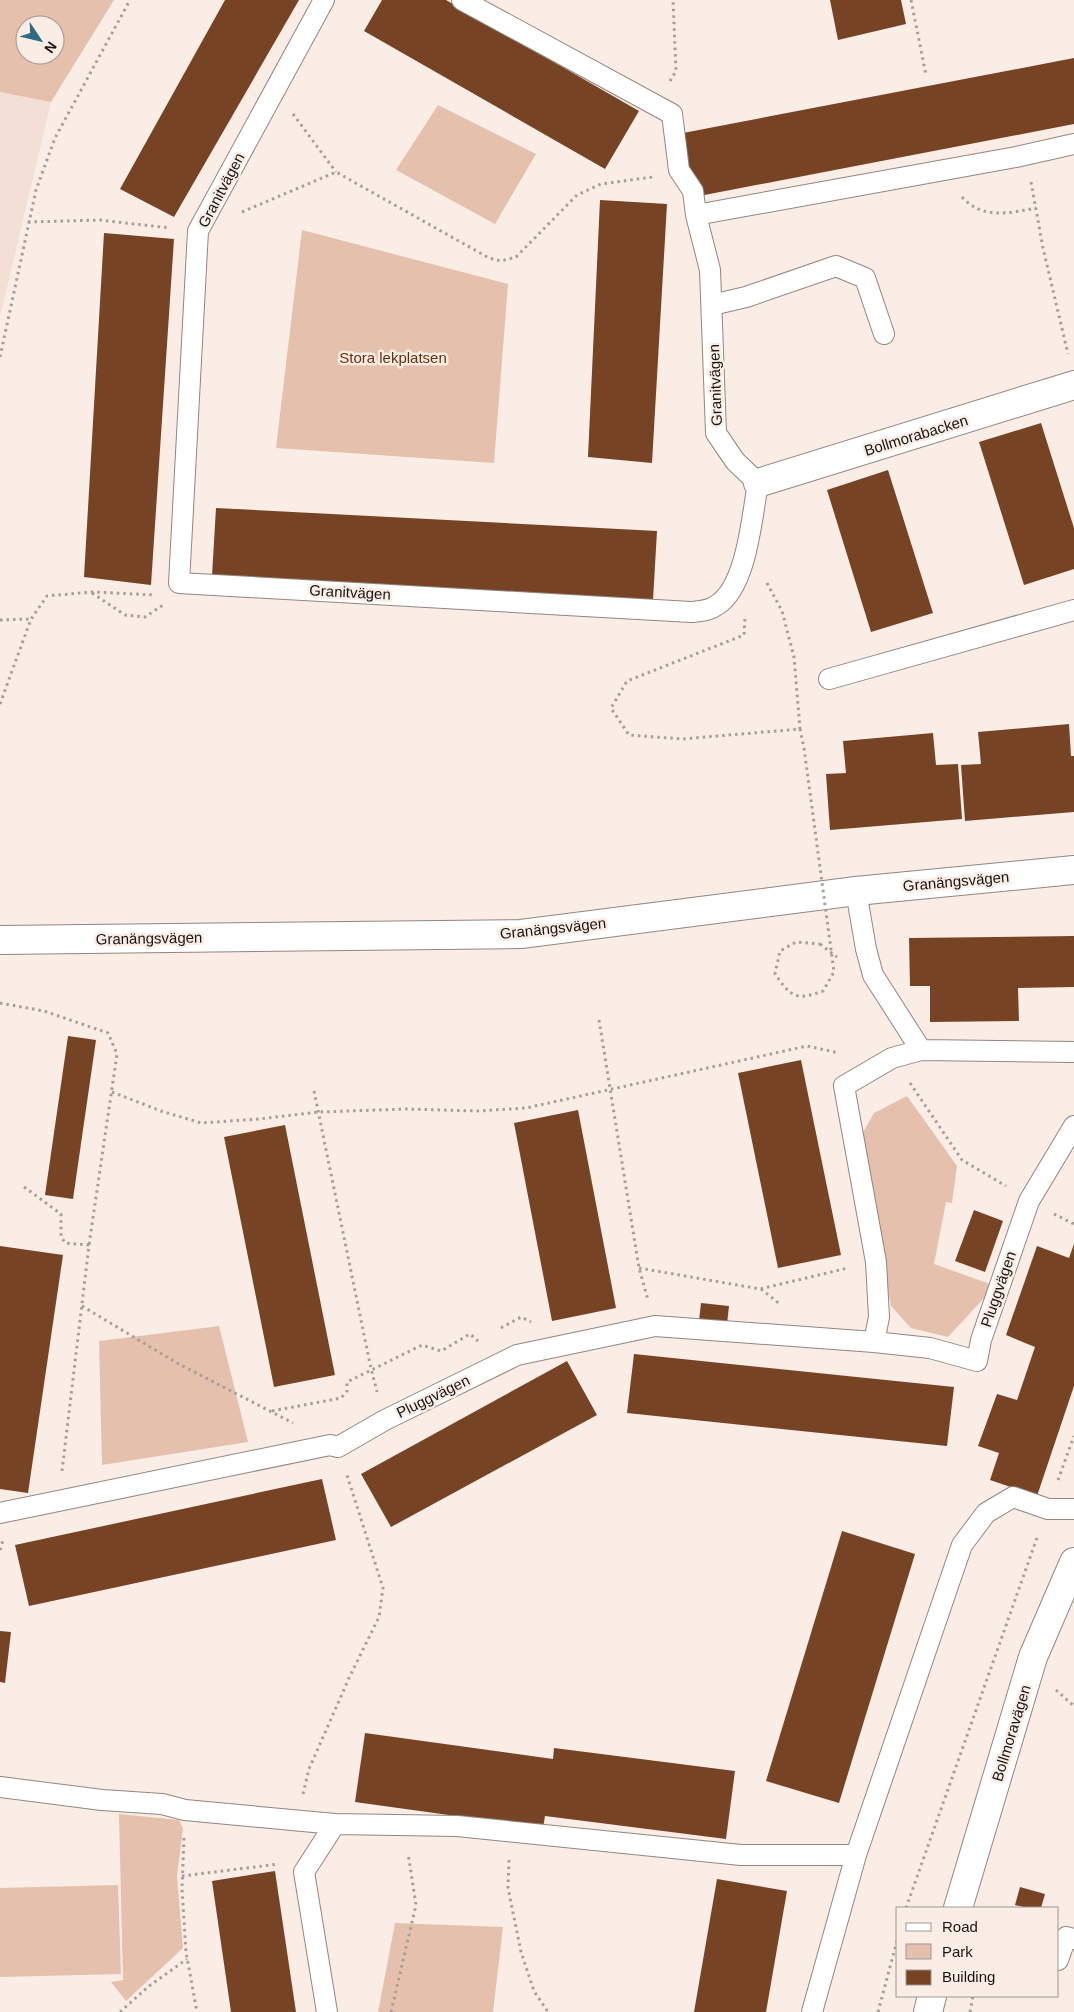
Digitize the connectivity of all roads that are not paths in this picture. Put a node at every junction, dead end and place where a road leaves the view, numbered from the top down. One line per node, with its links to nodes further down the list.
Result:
1 (324, 0): 8 (lane, Granitvägen)
2 (462, 0): 4 (lane, Granitvägen)
3 (1074, 144): 4 (lane)
4 (696, 215): 5 (lane, Granitvägen)
5 (712, 305): 6 (lane); 8 (lane, Granitvägen)
6 (884, 334)
7 (1074, 385): 8 (street, Bollmorabacken)
8 (758, 483)
9 (1074, 610): 10 (lane)
10 (829, 679)
11 (1074, 870): 12 (street, Granängsvägen)
12 (856, 890): 13 (street, Granängsvägen); 14 (lane)
13 (0, 940)
14 (921, 1050): 15 (lane); 17 (lane)
15 (1074, 1052)
16 (1074, 1126): 17 (lane, Pluggvägen)
17 (874, 1342): 19 (lane, Pluggvägen)
18 (1074, 1509): 23 (lane)
19 (0, 1513)
20 (1074, 1562): 24 (street, Bollmoravägen)
21 (0, 1787): 22 (lane)
22 (335, 1824): 23 (lane); 29 (lane)
23 (856, 1855): 30 (lane)
24 (958, 1907)
25 (1074, 1939): 26 (lane)
26 (1059, 1957)
27 (932, 1997): 31 (street)
28 (939, 1997): 32 (street)
29 (327, 2012)
30 (812, 2012)
31 (928, 2012)
32 (938, 2012)

